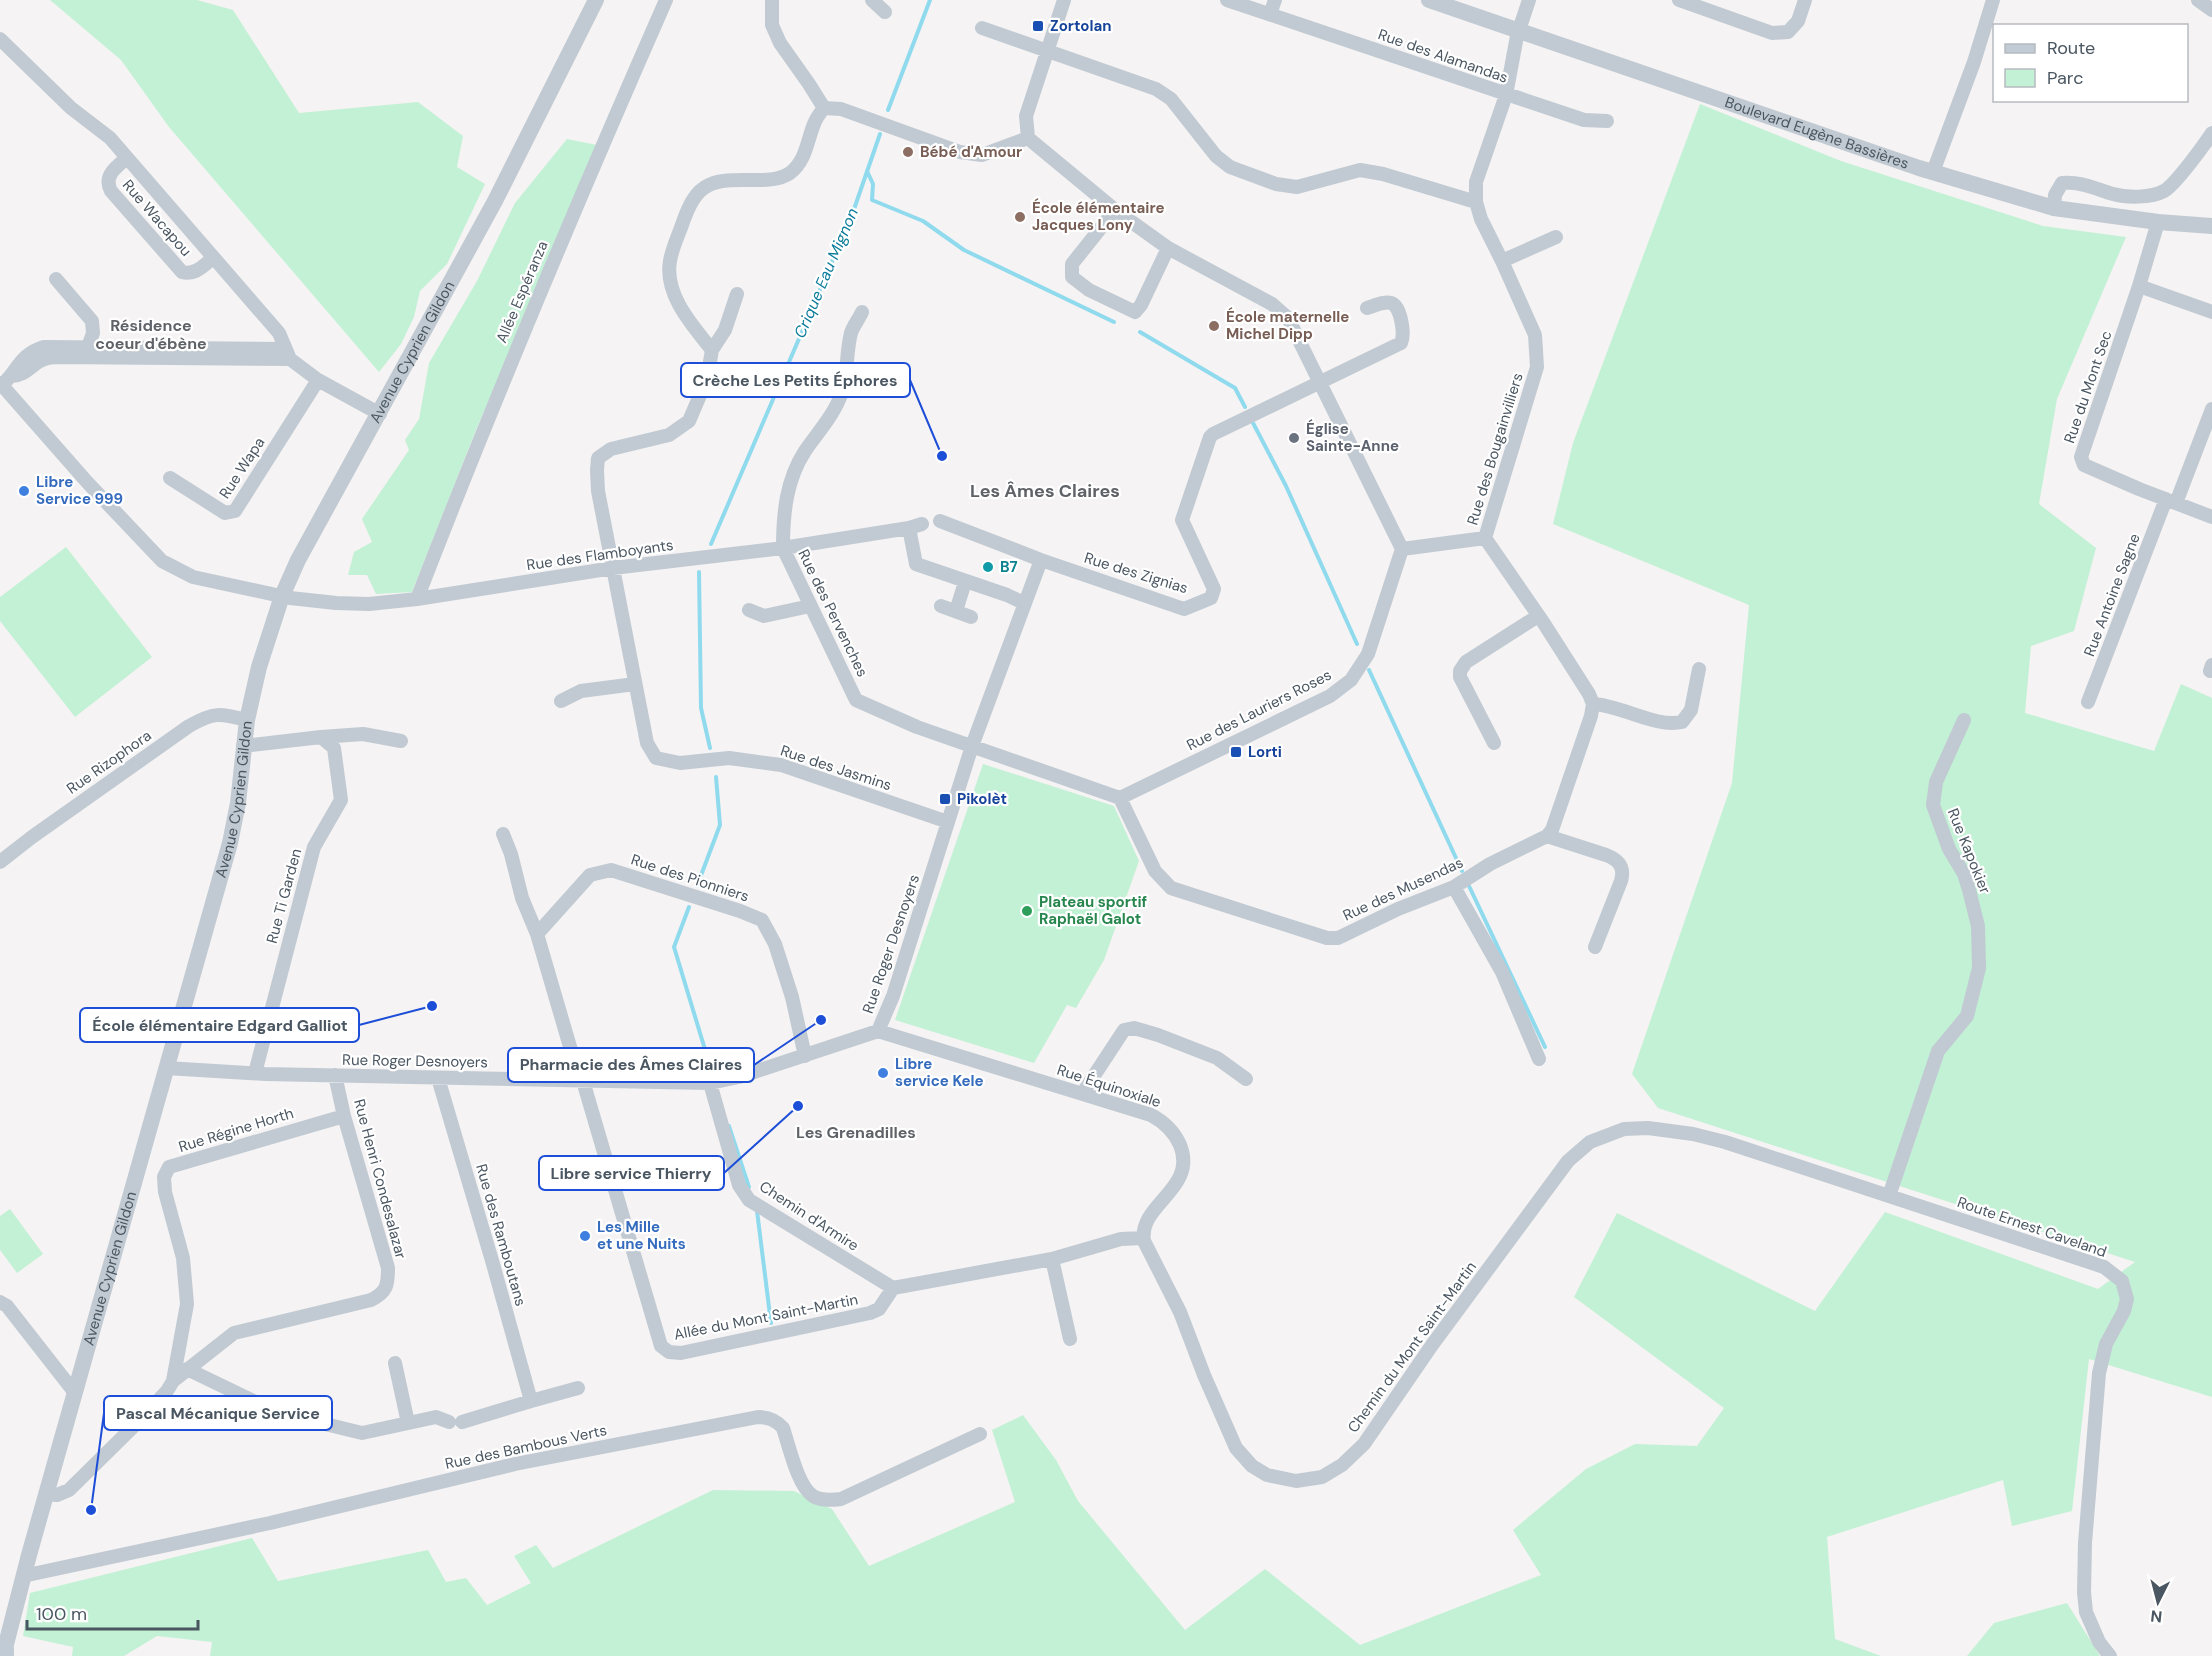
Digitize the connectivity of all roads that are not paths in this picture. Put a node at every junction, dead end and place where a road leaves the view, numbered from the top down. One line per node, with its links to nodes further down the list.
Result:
1 (666, 0): 63 (street, Allée Espéranza)
2 (772, 0): 22 (street)
3 (872, 0): 15 (street)
4 (1064, 0): 20 (street)
5 (1227, 0): 16 (street, Rue des Alamandas)
6 (1275, 0): 16 (street)
7 (1429, 0): 18 (street, Boulevard Eugène Bassières)
8 (1529, 0): 18 (street, Rue des Bougainvilliers)
9 (1679, 0): 10 (street)
10 (1805, 0)
11 (1993, 0): 27 (street)
12 (2198, 0): 14 (street)
13 (595, 1): 51 (street, Avenue Cyprien Gildon)
14 (2212, 10)
15 (885, 12)
16 (1270, 14): 21 (street, Rue des Alamandas)
17 (982, 28): 20 (street)
18 (1518, 31): 21 (street, Rue des Bougainvilliers); 27 (street, Boulevard Eugène Bassières)
19 (0, 39): 26 (street, Rue Wacapou)
20 (1048, 51): 25 (street); 28 (street)
21 (1506, 95): 23 (street, Rue des Alamandas); 28 (street, Rue des Bougainvilliers)
22 (824, 108): 25 (street); 44 (street)
23 (1607, 121)
24 (2212, 133): 29 (street)
25 (1028, 138): 30 (street)
26 (127, 158): 35 (street, Rue Wacapou); 35 (street, Rue Wacapou)
27 (1933, 172): 29 (street, Boulevard Eugène Bassières)
28 (1476, 202): 36 (street, Rue des Bougainvilliers)
29 (2054, 208): 31 (street, Boulevard Eugène Bassières)
30 (1115, 210): 34 (street); 34 (street)
31 (2158, 222): 32 (street, Boulevard Eugène Bassières); 38 (street, Rue du Mont Sec)
32 (2212, 226)
33 (1556, 237): 36 (street)
34 (1167, 248): 48 (street)
35 (213, 258): 46 (street, Rue Wacapou)
36 (1502, 261): 56 (street, Rue des Bougainvilliers)
37 (56, 279): 43 (street)
38 (2139, 286): 42 (street); 53 (street, Rue du Mont Sec)
39 (737, 294): 44 (street)
40 (1367, 308): 48 (street, Rue des Zignias)
41 (862, 312): 57 (street, Rue des Pervenches)
42 (2212, 312)
43 (88, 347): 45 (street); 49 (street)
44 (712, 350): 60 (street, Rue des Jasmins)
45 (218, 353): 46 (street); 49 (street)
46 (287, 354): 47 (street, Rue Wacapou)
47 (318, 380): 51 (street, Rue Wacapou); 52 (street, Rue Wapa)
48 (1321, 382): 58 (street); 59 (street, Rue des Zignias)
49 (4, 383): 62 (street, Rue des Flamboyants)
50 (2212, 409): 53 (street, Rue Antoine Sagne)
51 (380, 414): 62 (street, Avenue Cyprien Gildon)
52 (170, 478)
53 (2171, 501): 54 (street, Rue du Mont Sec); 74 (street, Rue Antoine Sagne)
54 (2212, 517)
55 (940, 521): 59 (street)
56 (1485, 538): 58 (street); 69 (street)
57 (783, 548): 60 (street, Rue des Flamboyants); 61 (street, Rue des Flamboyants); 65 (street, Rue des Pervenches)
58 (1402, 549): 83 (street, Rue des Lauriers Roses)
59 (1041, 560): 64 (street, Rue Roger Desnoyers)
60 (613, 568): 63 (street, Rue des Flamboyants); 72 (street, Rue des Jasmins)
61 (965, 582): 64 (street); 68 (street)
62 (282, 596): 63 (street, Rue des Flamboyants); 76 (street, Avenue Cyprien Gildon)
63 (417, 599)
64 (1024, 603): 82 (street, Rue Roger Desnoyers)
65 (810, 606): 67 (street); 82 (street, Rue des Pervenches)
66 (941, 606): 68 (street)
67 (749, 610)
68 (956, 611): 70 (street)
69 (1538, 616): 75 (street); 80 (street)
70 (971, 617)
71 (1699, 669): 75 (street)
72 (635, 684): 73 (street); 84 (street, Rue des Jasmins)
73 (561, 701)
74 (2088, 702)
75 (1593, 704): 86 (street)
76 (247, 720): 81 (street, Avenue Cyprien Gildon); 87 (street, Rue Rizophora)
77 (1964, 720): 104 (street, Rue Kapokier)
78 (321, 737): 79 (street); 81 (street); 95 (street, Rue Ti Garden)
79 (401, 741)
80 (1494, 743)
81 (243, 746): 94 (street, Avenue Cyprien Gildon)
82 (972, 746): 83 (street, Rue des Pervenches); 84 (street, Rue Roger Desnoyers)
83 (1120, 798): 88 (street, Rue des Musendas)
84 (948, 822): 91 (street, Rue Roger Desnoyers)
85 (503, 834): 89 (street)
86 (1547, 836): 88 (street, Rue des Musendas); 90 (street)
87 (0, 862)
88 (1454, 887): 93 (street)
89 (537, 934): 92 (street, Rue des Pionniers); 99 (street)
90 (1595, 947)
91 (878, 1031): 92 (street, Rue Roger Desnoyers); 101 (street, Rue Équinoxiale)
92 (806, 1056): 100 (street, Rue Roger Desnoyers)
93 (1539, 1059)
94 (166, 1068): 95 (street, Rue Roger Desnoyers); 114 (street, Avenue Cyprien Gildon)
95 (255, 1073): 96 (street, Rue Roger Desnoyers)
96 (335, 1075): 97 (street, Rue Roger Desnoyers); 102 (street, Rue Henri Condesalazar)
97 (438, 1078): 99 (street, Rue Roger Desnoyers); 115 (street, Rue des Ramboutans)
98 (1246, 1079): 101 (street)
99 (583, 1081): 100 (street, Rue Roger Desnoyers); 107 (street, Allée du Mont Saint-Martin)
100 (710, 1083): 107 (street, Chemin d'Armire)
101 (1082, 1094): 105 (street, Rue Équinoxiale)
102 (344, 1116): 111 (street, Rue Henri Condesalazar); 112 (street, Rue Régine Horth)
103 (1590, 1142): 104 (street, Route Ernest Caveland); 105 (street, Chemin du Mont Saint-Martin)
104 (1889, 1196): 121 (street, Route Ernest Caveland)
105 (1143, 1238): 106 (street)
106 (1053, 1258): 107 (street); 109 (street)
107 (893, 1288)
108 (0, 1302): 114 (street)
109 (1070, 1339)
110 (395, 1363): 116 (street)
111 (188, 1369): 112 (street); 116 (street)
112 (173, 1381): 118 (street, Rue Régine Horth)
113 (578, 1388): 115 (street)
114 (75, 1393): 118 (street, Avenue Cyprien Gildon)
115 (531, 1401): 116 (street)
116 (408, 1423)
117 (980, 1434): 119 (street, Rue des Bambous Verts)
118 (47, 1494): 119 (street, Avenue Cyprien Gildon)
119 (23, 1576): 120 (street, Avenue Cyprien Gildon)
120 (4, 1654)
121 (2110, 1656)

